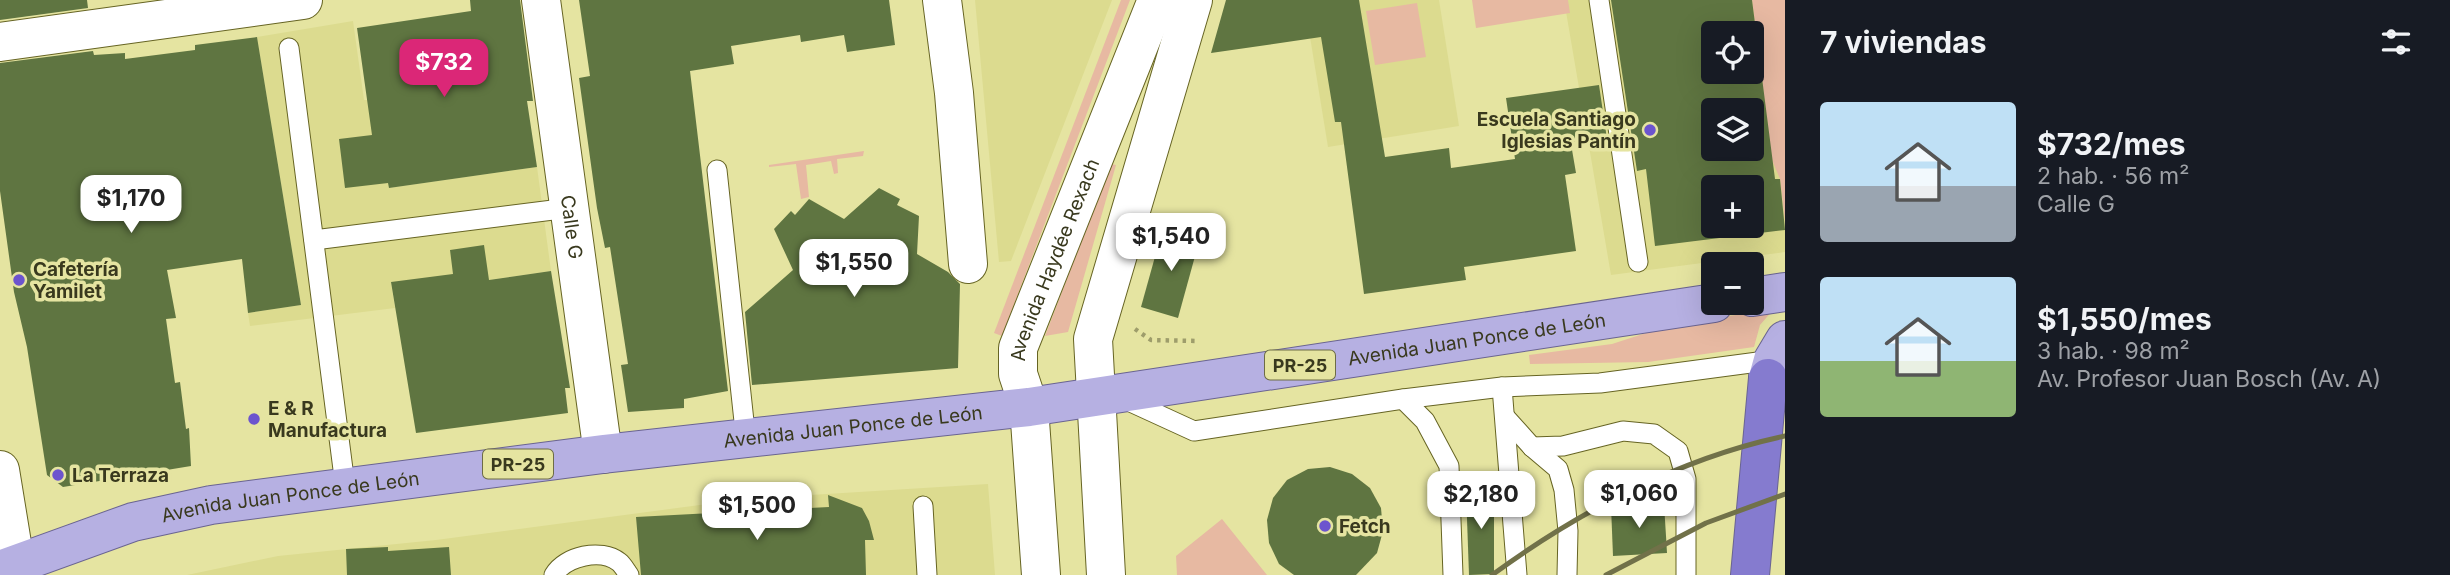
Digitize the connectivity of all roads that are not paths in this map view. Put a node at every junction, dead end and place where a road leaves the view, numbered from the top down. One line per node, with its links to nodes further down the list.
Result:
1 (303, 0): 7 (street)
2 (541, 0): 10 (street, Calle G)
3 (942, 0): 13 (street)
4 (1157, 0): 21 (street, Avenida Haydée Rexach)
5 (1193, 0): 19 (street)
6 (1599, 0): 12 (lane)
7 (0, 42)
8 (289, 48): 11 (lane)
9 (717, 170): 23 (lane)
10 (569, 208): 11 (lane); 25 (street, Calle G)
11 (314, 240): 27 (lane)
12 (1638, 262)
13 (968, 264)
14 (1785, 292): 15 (main road)
15 (1764, 295)
16 (1701, 305): 19 (main road, Avenida Juan Ponce de León / PR-25)
17 (1776, 359): 18 (lane); 39 (highway)
18 (1502, 387): 20 (lane); 22 (lane)
19 (1104, 394): 20 (lane); 21 (main road, Avenida Juan Ponce de León / PR-25); 34 (street)
20 (1403, 399): 35 (lane)
21 (1029, 407): 23 (main road, Avenida Juan Ponce de León / PR-25); 33 (street, Avenida Haydée Rexach)
22 (1506, 418): 24 (lane); 36 (lane)
23 (746, 440): 25 (main road, Avenida Juan Ponce de León / PR-25)
24 (1532, 447): 37 (lane); 38 (lane)
25 (603, 454): 27 (main road, Avenida Juan Ponce de León / PR-25)
26 (0, 470): 29 (street)
27 (345, 485): 29 (main road, Avenida Juan Ponce de León / PR-25)
28 (923, 506): 32 (lane)
29 (12, 569)
30 (554, 575): 31 (lane)
31 (629, 575)
32 (927, 575)
33 (1041, 575)
34 (1106, 575)
35 (1453, 575)
36 (1517, 575)
37 (1567, 575)
38 (1686, 575)
39 (1750, 575)

